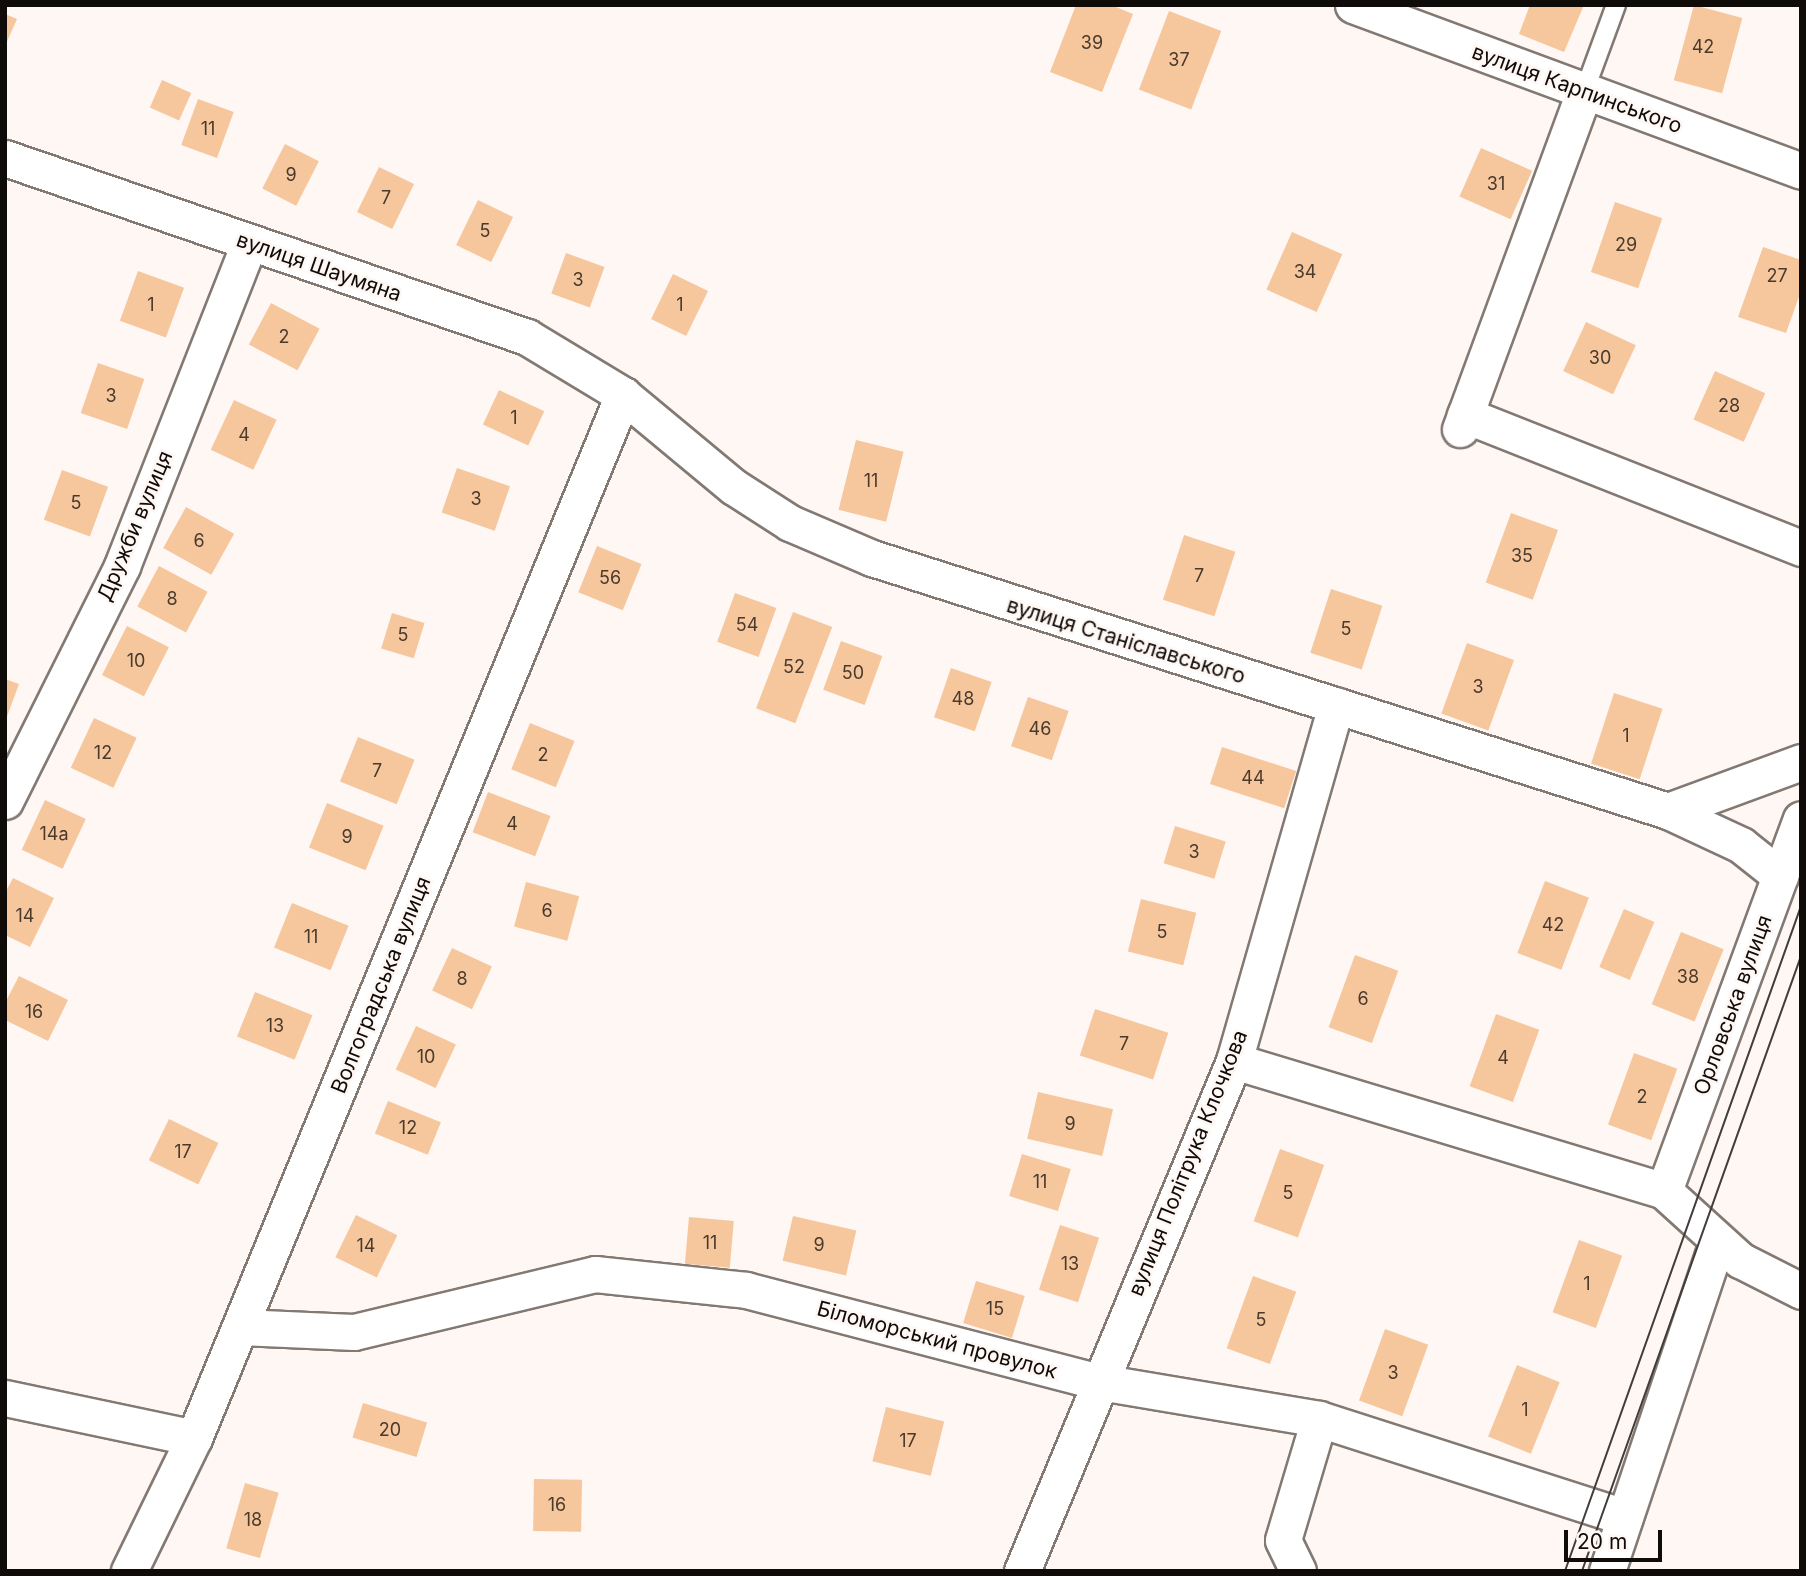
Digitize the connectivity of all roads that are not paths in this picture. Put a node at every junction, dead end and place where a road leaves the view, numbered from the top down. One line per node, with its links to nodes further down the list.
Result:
1 (1353, 5): 3 (street, вулиця Карпинського)
2 (1616, 5): 3 (lane)
3 (1584, 92): 5 (street, вулиця Карпинського); 8 (street)
4 (5, 158): 6 (street, вулиця Шаумяна)
5 (1801, 171)
6 (249, 244): 7 (street, вулиця Шаумяна); 11 (street, Дружби вулиця)
7 (623, 395): 9 (street, вулиця Станіславського); 19 (street, Волгоградська вулиця)
8 (1801, 548)
9 (1336, 705): 12 (street, вулиця Станіславського); 15 (street, вулиця Політрука Клочкова)
10 (1801, 762): 12 (street)
11 (5, 800)
12 (1668, 811): 14 (street, вулиця Станіславського)
13 (1801, 819): 14 (street, Орловська вулиця)
14 (1780, 876): 16 (street, Орловська вулиця)
15 (1234, 1060): 16 (street); 20 (street, вулиця Політрука Клочкова)
16 (1664, 1191): 17 (street)
17 (1717, 1242): 18 (street); 24 (street)
18 (1801, 1292)
19 (240, 1327): 20 (street, Біломорський провулок); 23 (street, Волгоградська вулиця)
20 (1099, 1382): 22 (street, Біломорський провулок); 26 (street, вулиця Політрука Клочкова)
21 (5, 1398): 23 (street)
22 (1319, 1419): 24 (street, Біломорський провулок); 27 (street)
23 (194, 1438): 25 (street, Волгоградська вулиця)
24 (1625, 1517): 28 (street)
25 (129, 1571)
26 (1022, 1571)
27 (1298, 1571)
28 (1607, 1571)

